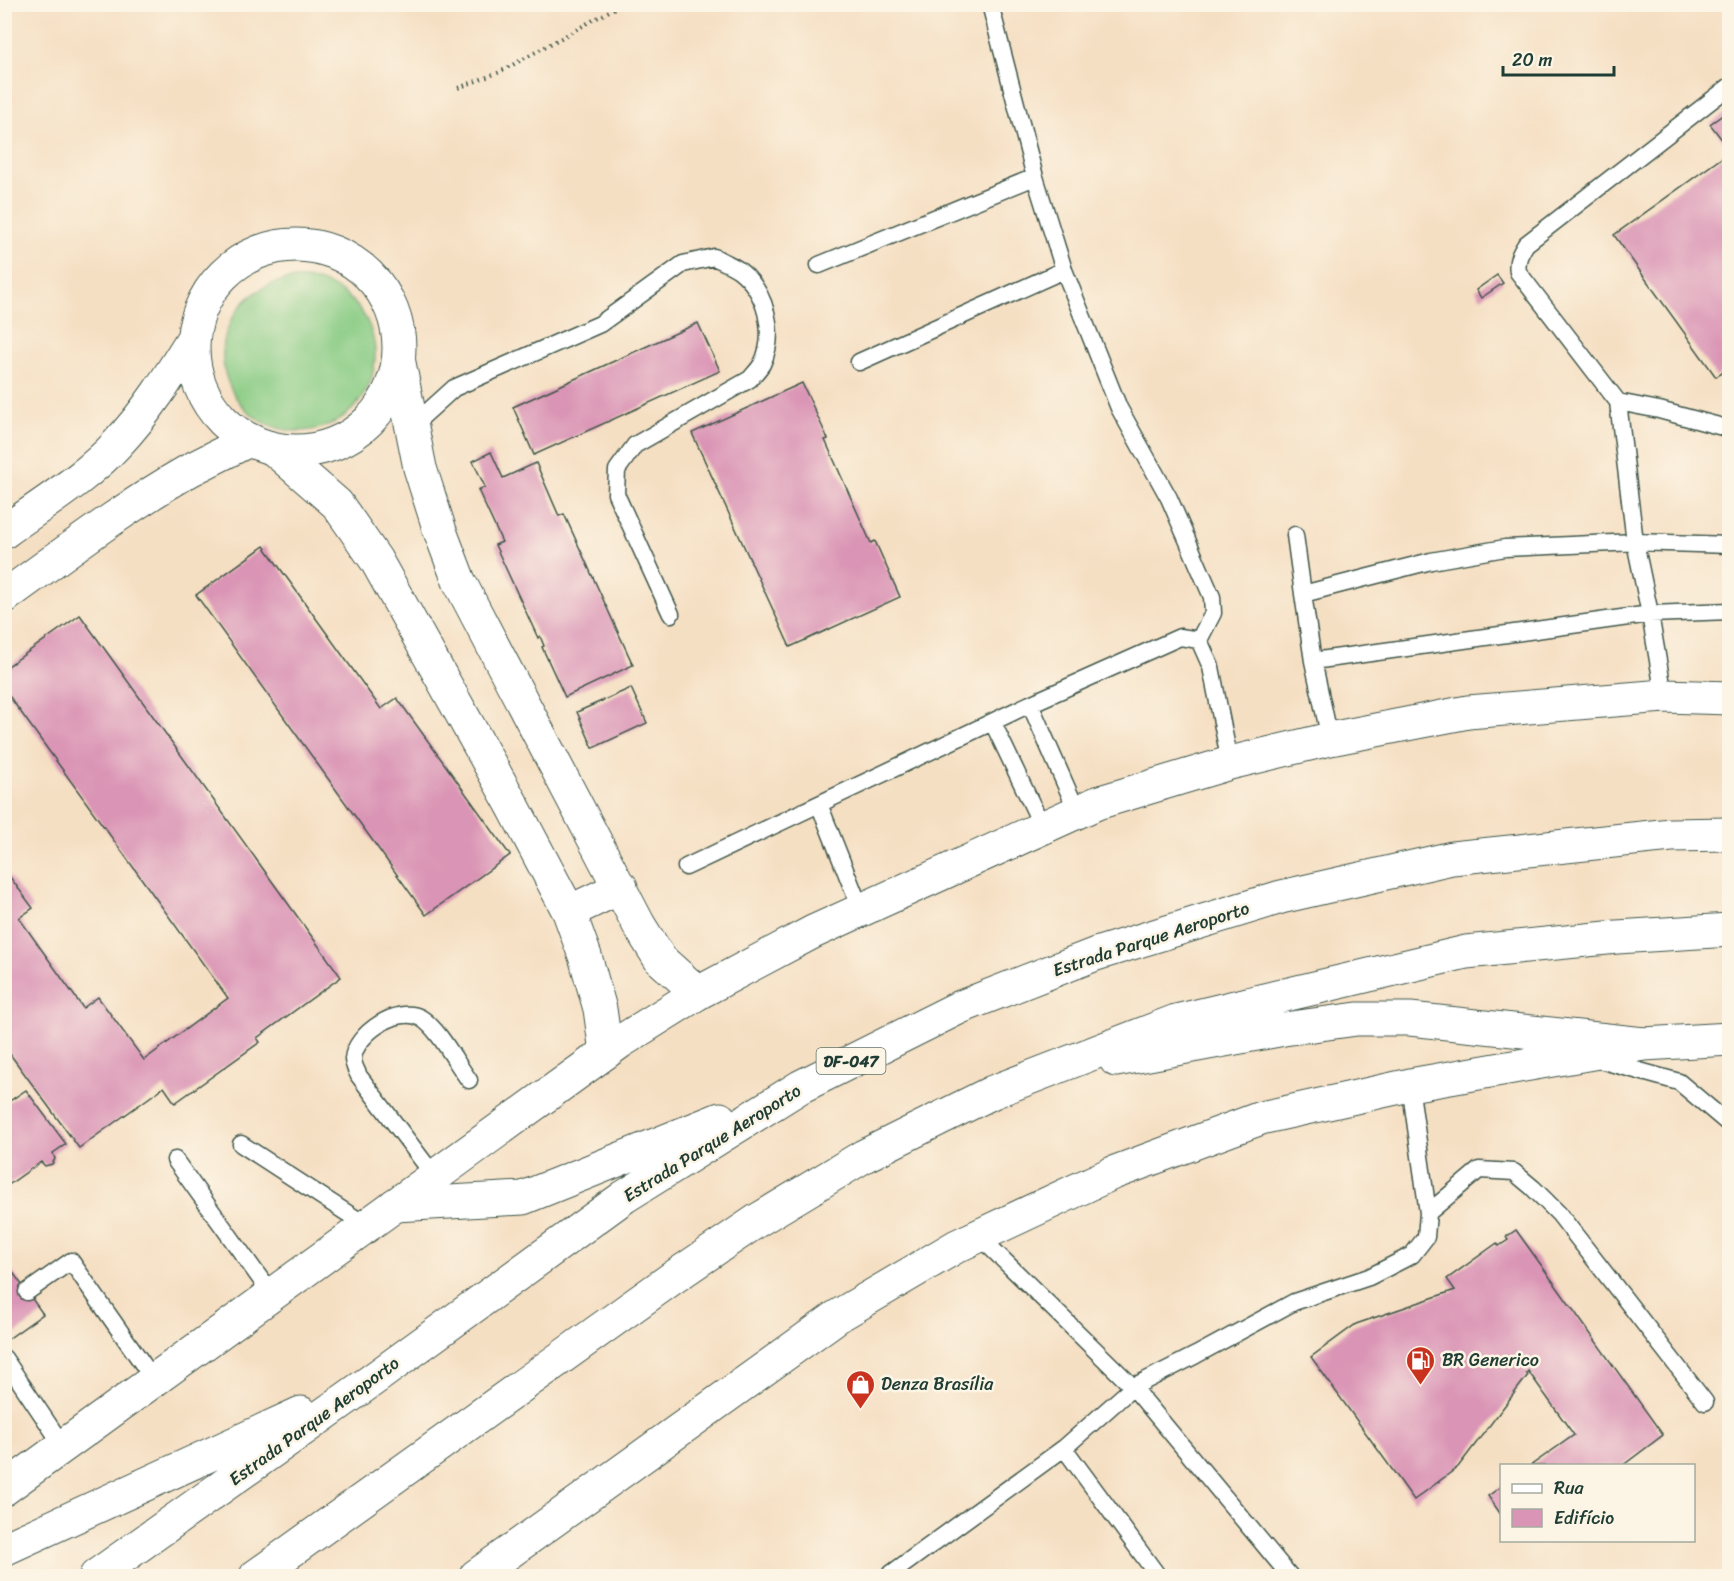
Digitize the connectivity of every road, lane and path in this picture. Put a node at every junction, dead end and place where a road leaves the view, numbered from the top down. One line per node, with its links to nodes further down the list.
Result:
1 (622, 4): 4 (path)
2 (990, 4): 5 (lane)
3 (1730, 86): 11 (lane)
4 (458, 88)
5 (1035, 177): 6 (lane); 7 (lane)
6 (819, 265)
7 (1064, 270): 9 (lane); 24 (lane)
8 (192, 340): 10 (street); 14 (street); 15 (street)
9 (859, 362)
10 (399, 363): 12 (street); 14 (street)
11 (1618, 402): 13 (lane); 17 (lane)
12 (412, 426): 23 (lane); 37 (street)
13 (1730, 429)
14 (262, 446): 20 (street); 39 (street)
15 (4, 532)
16 (1295, 535): 19 (lane)
17 (1635, 542): 18 (lane); 19 (lane); 22 (lane)
18 (1730, 545)
19 (1303, 594): 25 (lane)
20 (4, 597)
21 (1730, 611): 22 (lane)
22 (1650, 614): 25 (lane); 26 (lane)
23 (671, 615)
24 (1199, 640): 28 (lane); 31 (lane)
25 (1313, 661): 30 (lane)
26 (1664, 696): 27 (street); 30 (street)
27 (1730, 698)
28 (1030, 704): 29 (lane); 33 (lane)
29 (993, 723): 32 (lane); 34 (lane)
30 (1330, 739): 31 (street)
31 (1230, 762): 33 (street)
32 (819, 804): 36 (lane); 38 (lane)
33 (1077, 811): 34 (street)
34 (1043, 828): 38 (street)
35 (1730, 834): 49 (street, Estrada Parque Aeroporto / DF-047)
36 (686, 867)
37 (621, 887): 39 (street); 41 (street)
38 (861, 910): 41 (street)
39 (569, 912): 44 (street)
40 (1730, 930): 46 (street)
41 (698, 993): 44 (street)
42 (1730, 1039): 43 (street)
43 (1644, 1044): 45 (street); 46 (street)
44 (606, 1052): 53 (street)
45 (1578, 1055): 48 (street); 50 (lane)
46 (1032, 1075): 70 (street)
47 (469, 1080): 53 (lane)
48 (1410, 1085): 55 (lane); 57 (street)
49 (800, 1087): 54 (street); 62 (street, Estrada Parque Aeroporto / DF-047)
50 (1730, 1125)
51 (241, 1144): 56 (lane)
52 (175, 1160): 59 (lane)
53 (435, 1177): 54 (street)
54 (395, 1205): 56 (street)
55 (1428, 1213): 63 (lane); 64 (lane)
56 (367, 1226): 59 (street)
57 (979, 1236): 63 (lane); 71 (street)
58 (27, 1292): 61 (lane)
59 (272, 1294): 61 (street)
60 (4, 1358): 65 (lane)
61 (154, 1380): 65 (street)
62 (370, 1381): 68 (street); 69 (street, Estrada Parque Aeroporto / DF-047)
63 (1133, 1387): 66 (lane); 74 (lane)
64 (1705, 1402)
65 (63, 1446): 67 (street)
66 (1064, 1448): 72 (lane); 73 (lane)
67 (4, 1489)
68 (4, 1549)
69 (96, 1576)
70 (256, 1576)
71 (476, 1576)
72 (888, 1576)
73 (1158, 1576)
74 (1290, 1576)

